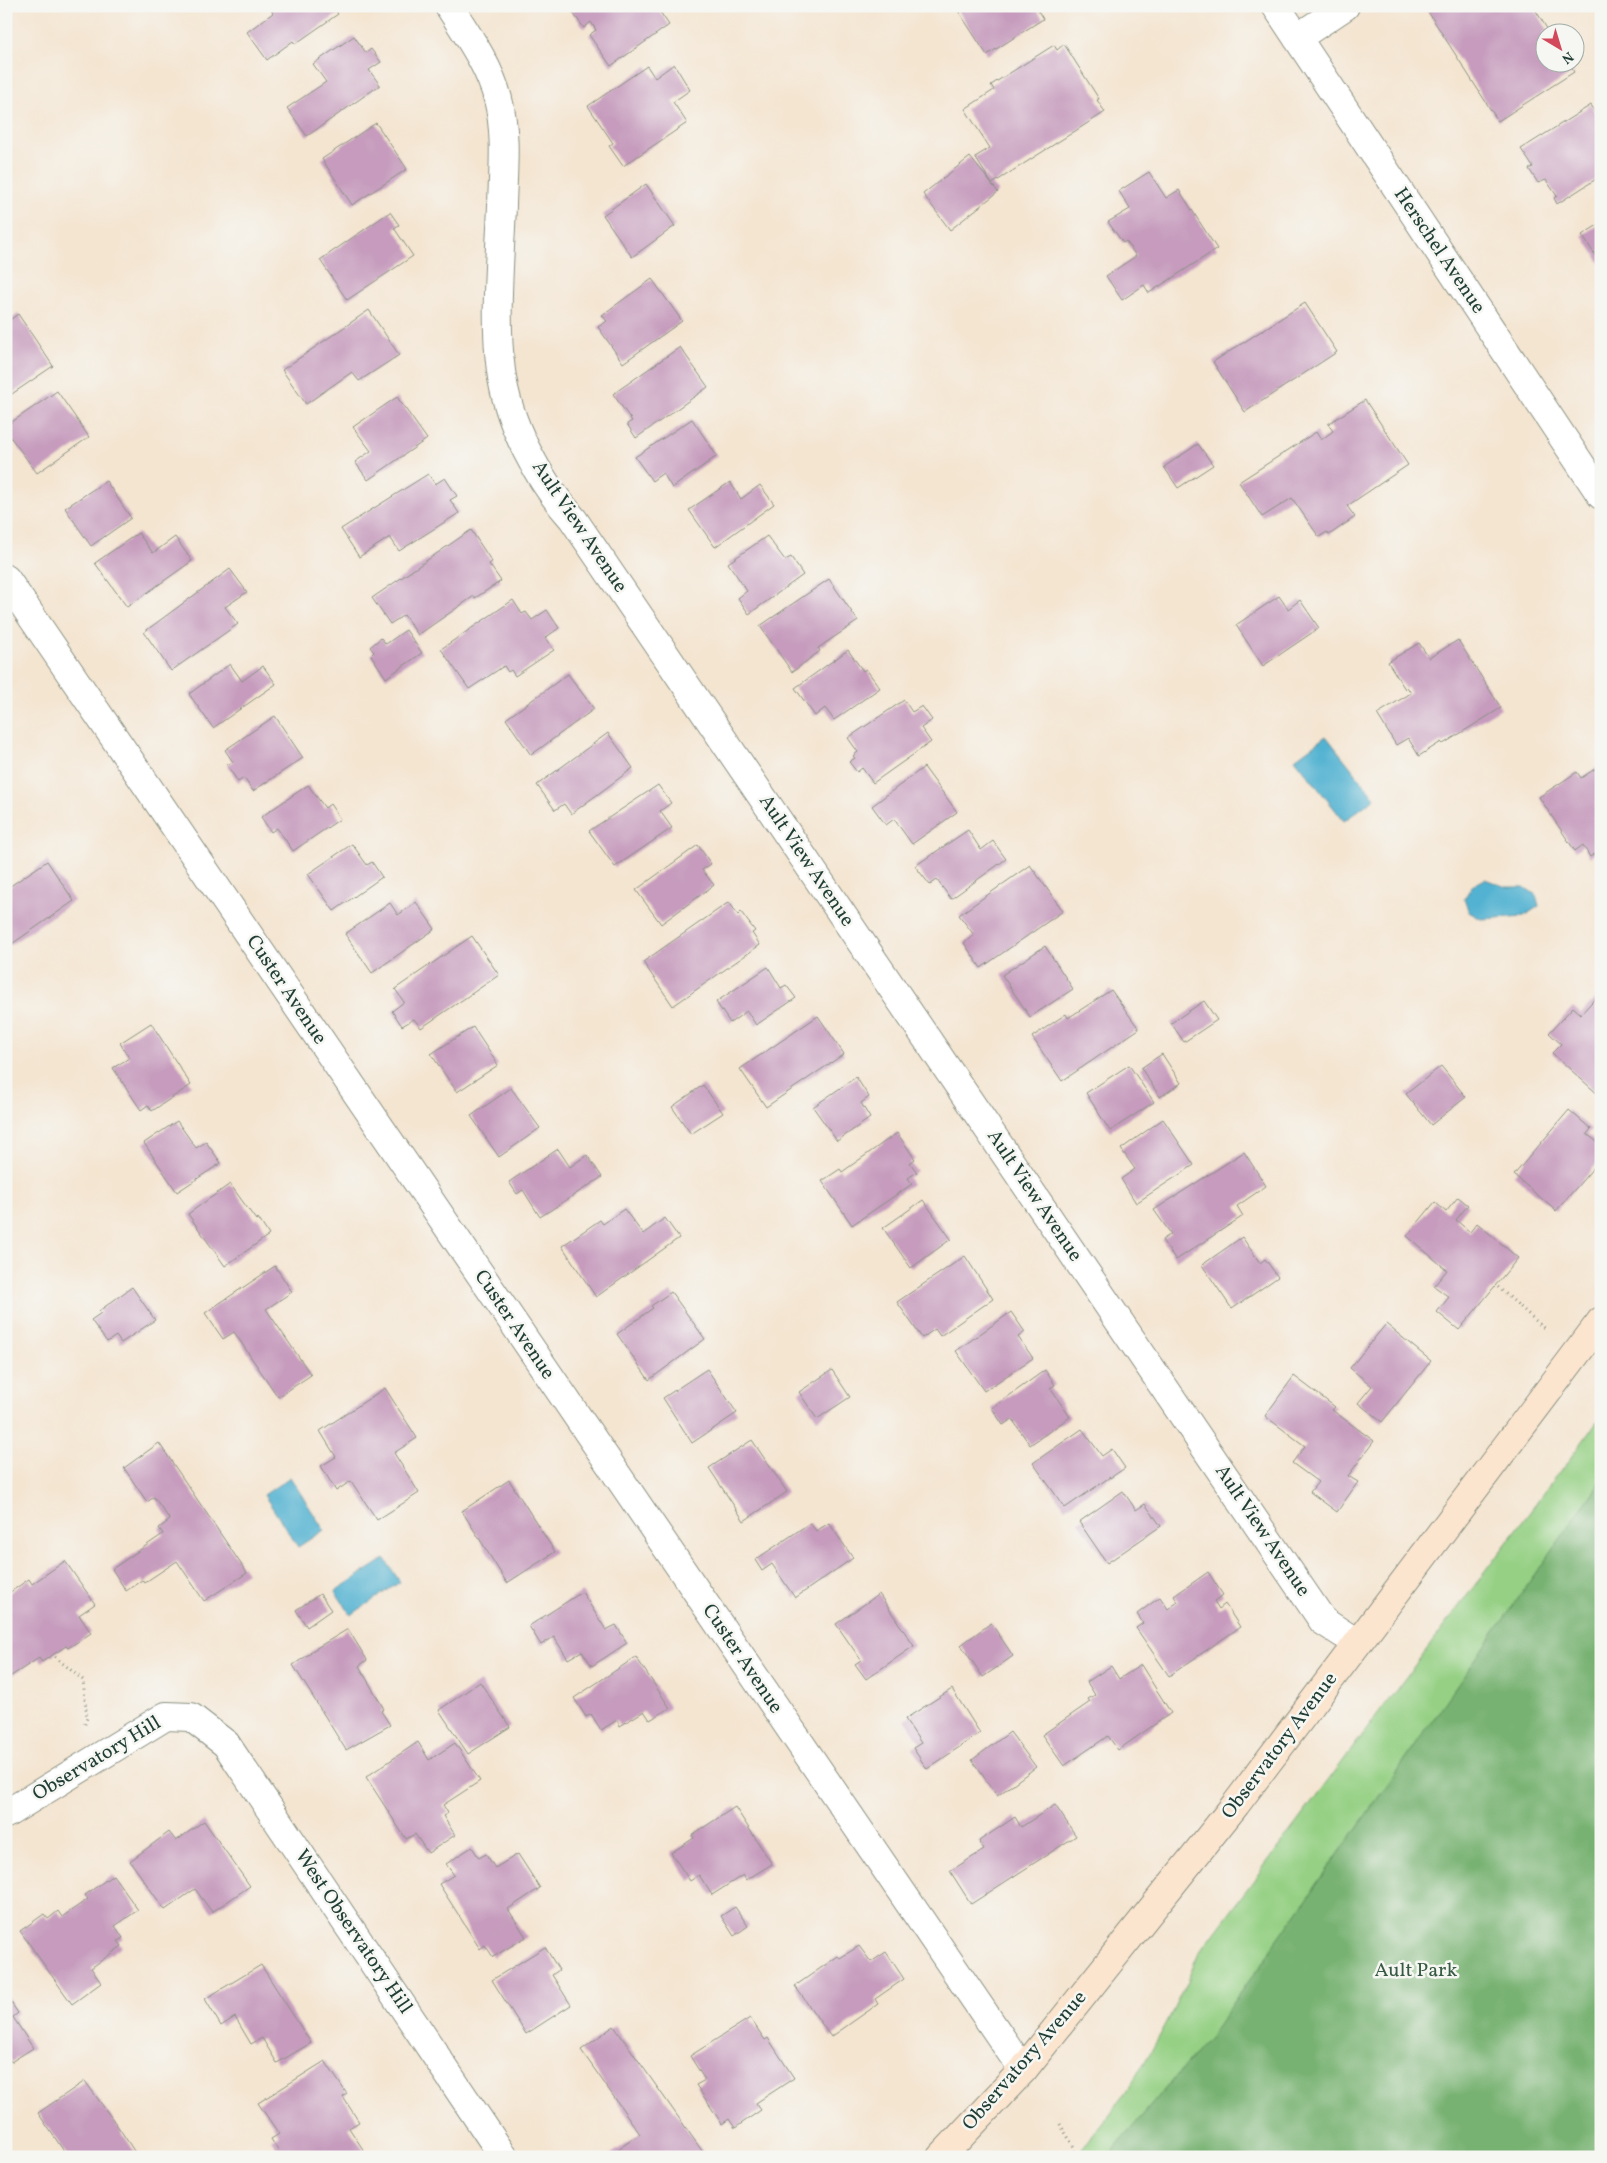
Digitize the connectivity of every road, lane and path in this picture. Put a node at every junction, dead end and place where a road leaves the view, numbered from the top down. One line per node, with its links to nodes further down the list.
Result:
1 (449, 6): 10 (street, Ault View Avenue)
2 (1276, 6): 4 (street, Herschel Avenue)
3 (1345, 6): 4 (street)
4 (1297, 38): 5 (street, Herschel Avenue)
5 (1601, 496)
6 (6, 579): 15 (street, Custer Avenue)
7 (1498, 1287): 9 (path)
8 (1601, 1321): 10 (street, Observatory Avenue)
9 (1544, 1328)
10 (1357, 1643): 15 (street, Observatory Avenue)
11 (55, 1656): 13 (path)
12 (191, 1717): 14 (street, Observatory Hill); 17 (street, West Observatory Hill)
13 (83, 1727)
14 (6, 1814)
15 (1023, 2070): 18 (street, Observatory Avenue)
16 (1060, 2124): 19 (path)
17 (504, 2157)
18 (941, 2157)
19 (1075, 2157)

